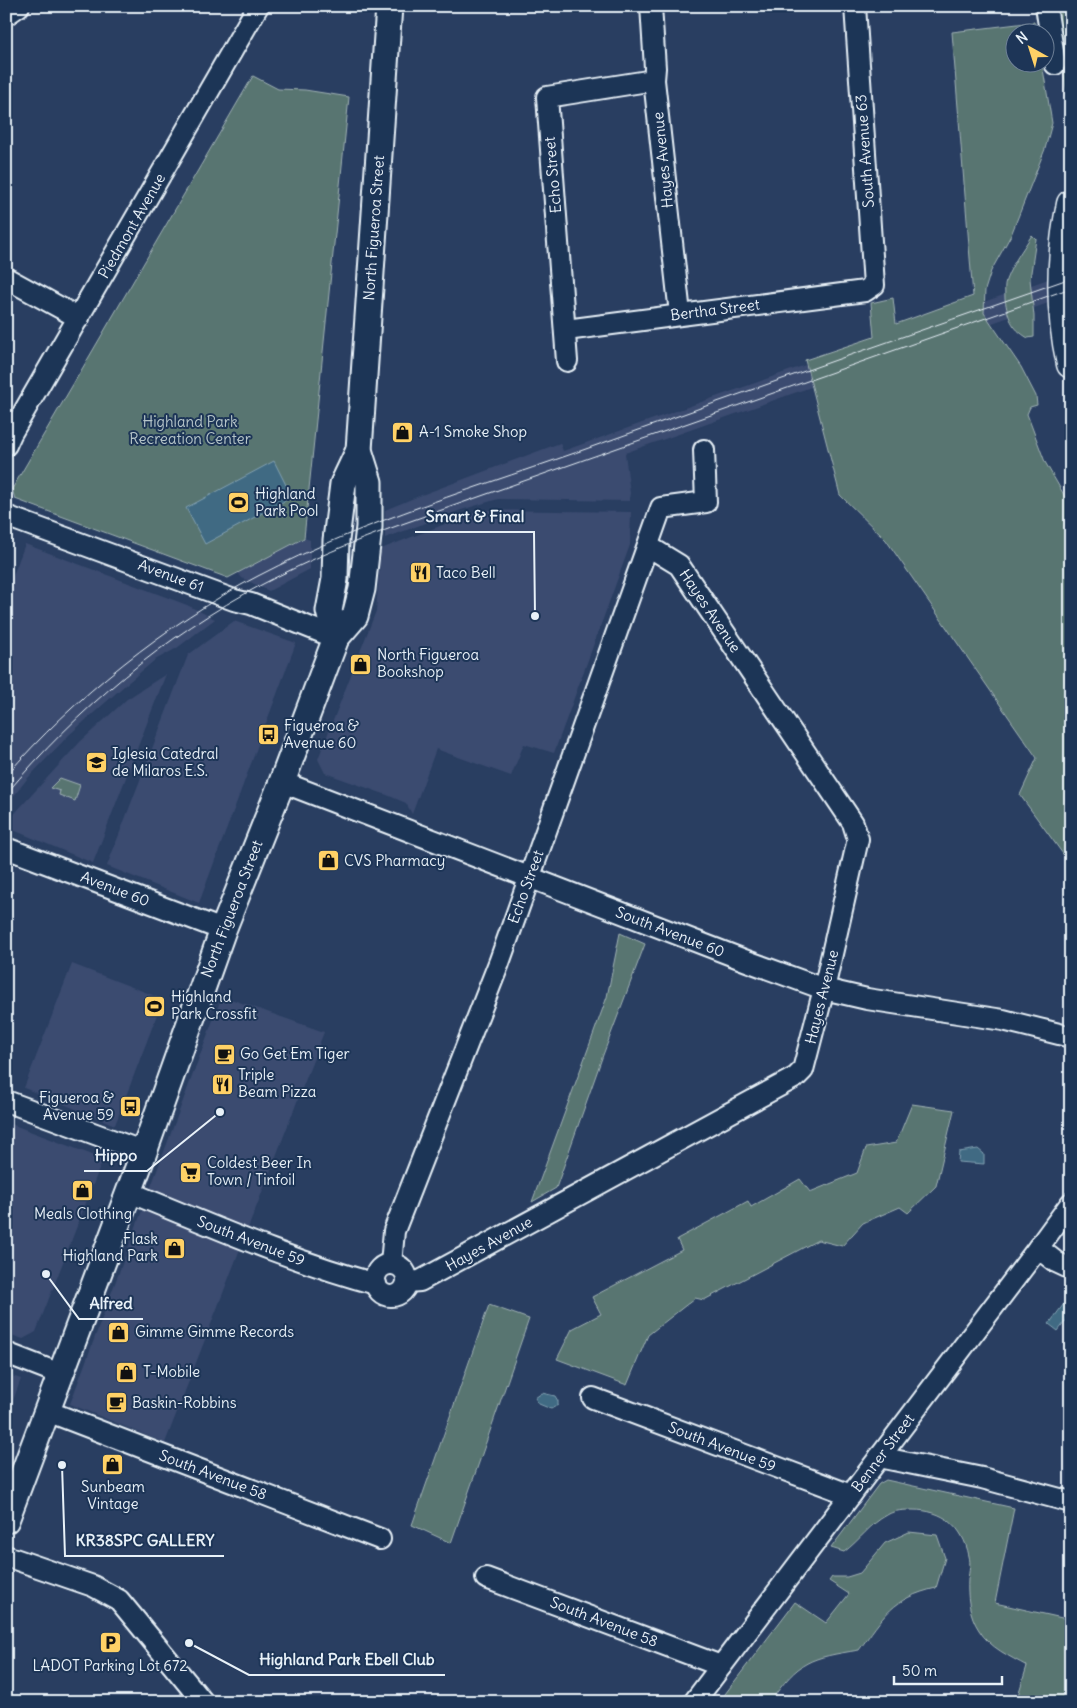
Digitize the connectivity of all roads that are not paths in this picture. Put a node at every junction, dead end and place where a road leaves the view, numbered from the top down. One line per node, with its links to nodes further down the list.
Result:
1 (19, 6): 7 (street)
2 (258, 6): 14 (street, Piedmont Avenue)
3 (389, 6): 22 (main road, North Figueroa Street)
4 (651, 6): 9 (street, Hayes Avenue)
5 (855, 6): 12 (street, South Avenue 63)
6 (1046, 6): 8 (street)
7 (6, 15)
8 (1055, 64)
9 (654, 80): 13 (street, Hayes Avenue); 15 (street, Echo Street)
10 (1071, 204): 17 (highway)
11 (6, 278): 14 (street)
12 (865, 291): 13 (street, Bertha Street)
13 (680, 314): 15 (street, Bertha Street)
14 (79, 318): 18 (street, Piedmont Avenue)
15 (566, 330): 16 (street, Echo Street)
16 (567, 360)
17 (1071, 364)
18 (6, 445)
19 (704, 450): 21 (street, Echo Street)
20 (6, 516): 22 (street, Avenue 61)
21 (648, 546): 25 (street, Echo Street); 27 (street, Hayes Avenue)
22 (336, 638): 23 (main road, North Figueroa Street)
23 (282, 782): 25 (street, South Avenue 60); 26 (main road, North Figueroa Street)
24 (6, 848): 26 (street, Avenue 60)
25 (530, 877): 27 (street, South Avenue 60); 34 (street, Echo Street)
26 (223, 930): 30 (main road, North Figueroa Street)
27 (824, 989): 28 (street, South Avenue 60); 36 (street, Hayes Avenue)
28 (1071, 1036)
29 (6, 1101): 30 (street)
30 (144, 1152): 31 (main road, North Figueroa Street)
31 (129, 1192): 37 (street, South Avenue 59); 39 (main road, North Figueroa Street)
32 (1071, 1203): 33 (street, Benner Street)
33 (1038, 1248): 35 (street); 42 (street, Benner Street)
34 (391, 1264): 36 (street); 37 (street)
35 (1071, 1269)
36 (407, 1282): 37 (street)
37 (376, 1284)
38 (6, 1353): 39 (street)
39 (60, 1374): 41 (main road, North Figueroa Street)
40 (593, 1398): 43 (street, South Avenue 59)
41 (47, 1411): 45 (main road, North Figueroa Street); 46 (street, South Avenue 58)
42 (879, 1457): 43 (street, Benner Street); 44 (street)
43 (851, 1496): 49 (street, Benner Street)
44 (1071, 1502)
45 (6, 1520)
46 (380, 1539)
47 (6, 1556): 50 (street)
48 (486, 1578): 49 (street, South Avenue 58)
49 (721, 1666): 51 (street, Benner Street)
50 (203, 1702)
51 (694, 1702)

